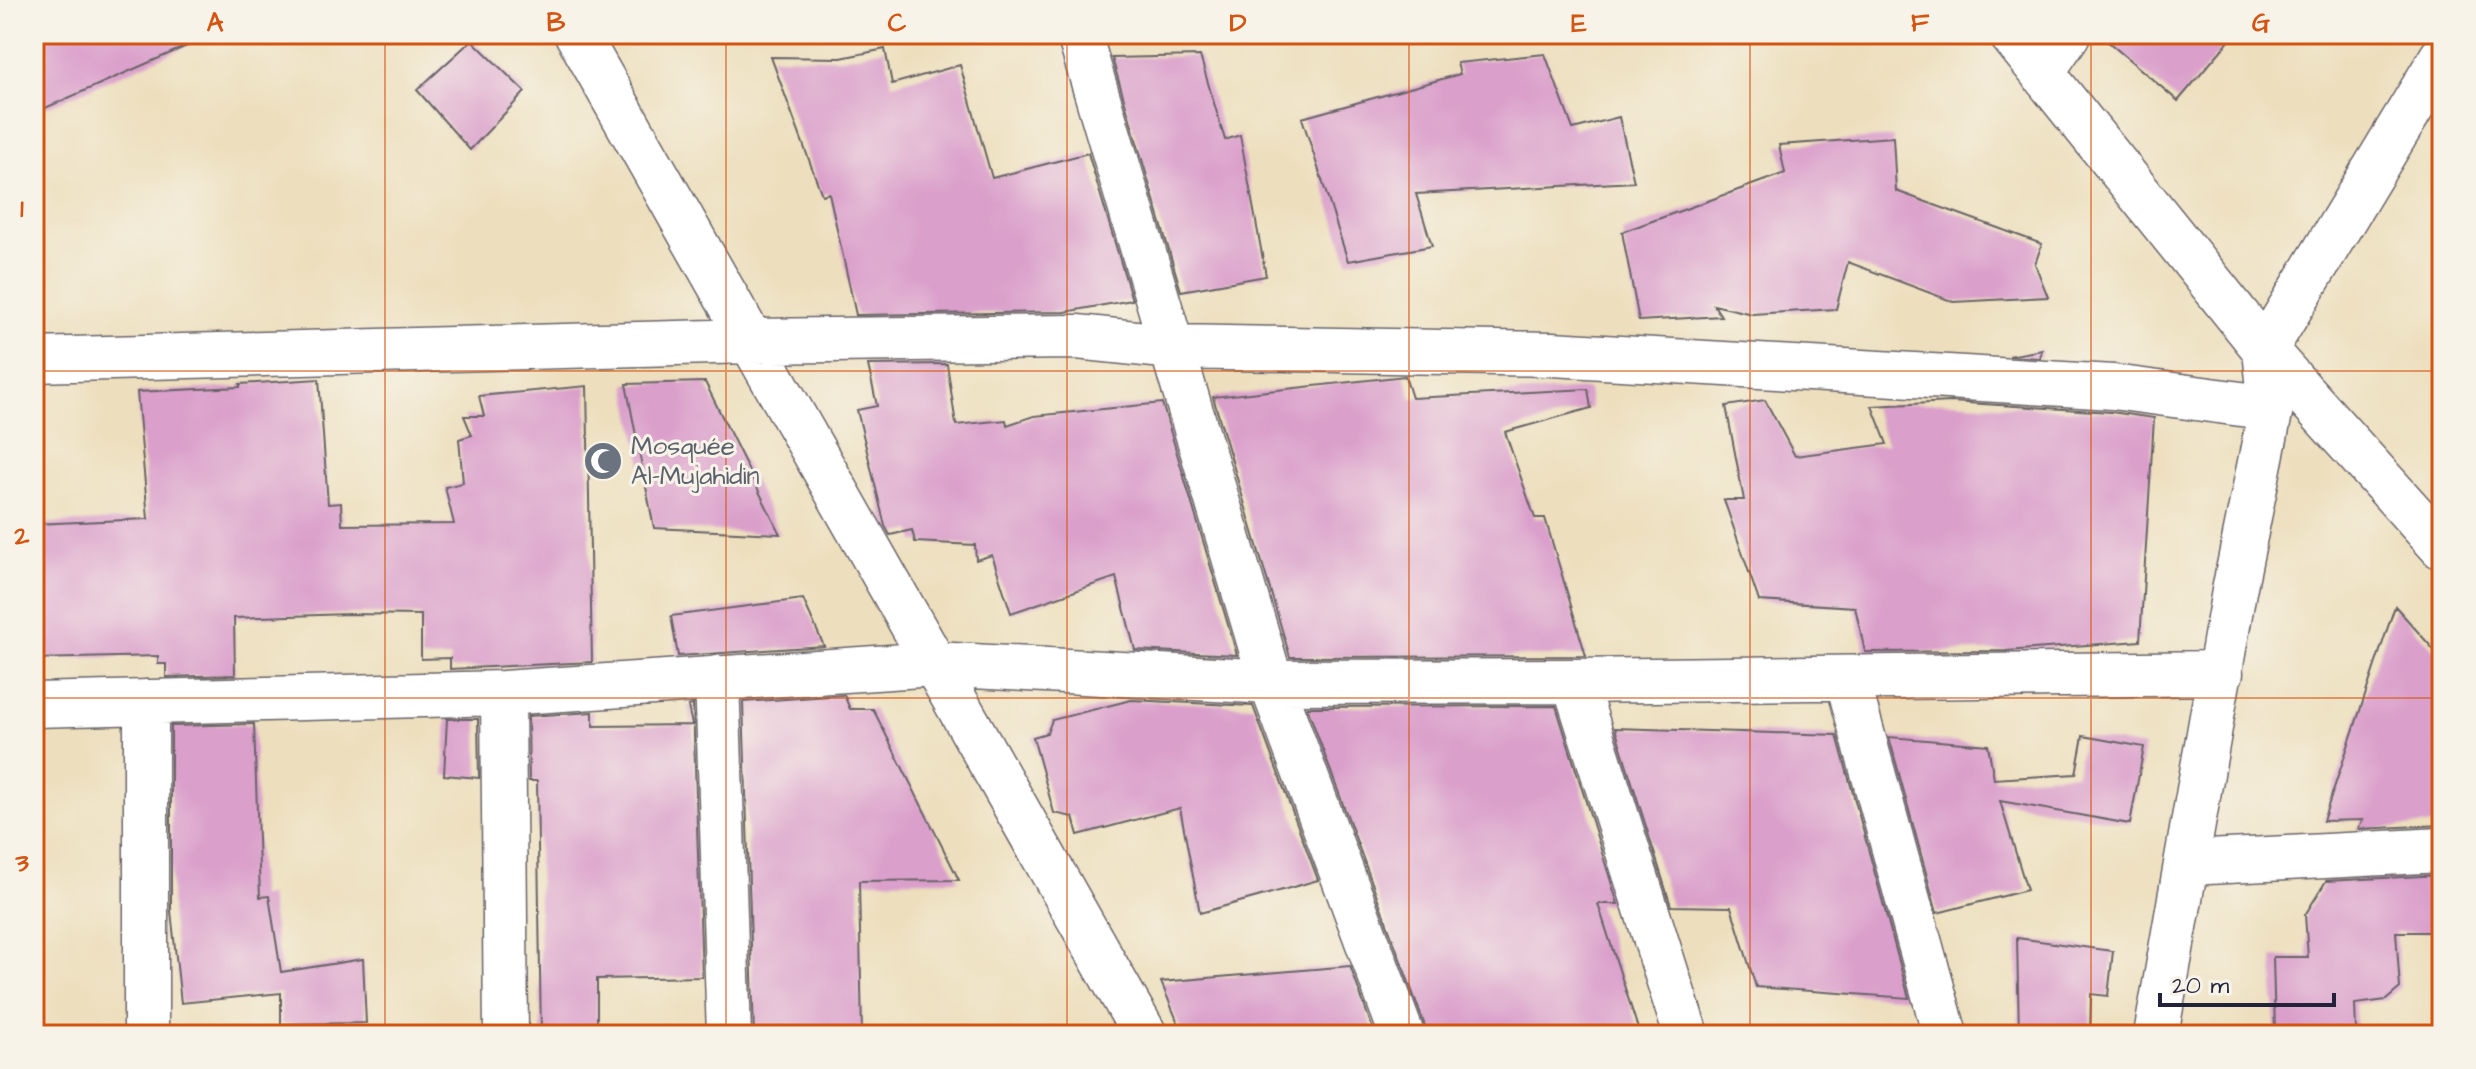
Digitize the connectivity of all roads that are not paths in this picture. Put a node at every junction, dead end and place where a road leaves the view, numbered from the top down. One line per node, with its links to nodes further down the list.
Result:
1 (577, 34): 7 (street)
2 (1079, 34): 8 (street)
3 (2011, 34): 6 (street)
4 (2068, 34): 6 (street)
5 (2442, 57): 9 (street)
6 (2042, 72): 9 (street)
7 (751, 341): 8 (street); 10 (street); 13 (street)
8 (1174, 347): 11 (street); 18 (street)
9 (2265, 350): 11 (street); 12 (street)
10 (34, 360)
11 (2271, 408): 14 (street)
12 (2442, 547)
13 (935, 664): 15 (street); 18 (street); 27 (street)
14 (2221, 673): 16 (street); 23 (street)
15 (717, 678): 19 (street); 26 (street)
16 (1847, 678): 17 (street); 30 (street)
17 (1574, 681): 18 (street); 29 (street)
18 (1271, 682): 28 (street)
19 (503, 693): 20 (street); 25 (street)
20 (146, 702): 21 (street); 24 (street)
21 (34, 705)
22 (2442, 850): 23 (street)
23 (2188, 863): 31 (street)
24 (146, 1035)
25 (506, 1035)
26 (729, 1035)
27 (1145, 1035)
28 (1402, 1035)
29 (1686, 1035)
30 (1945, 1035)
31 (2156, 1035)

